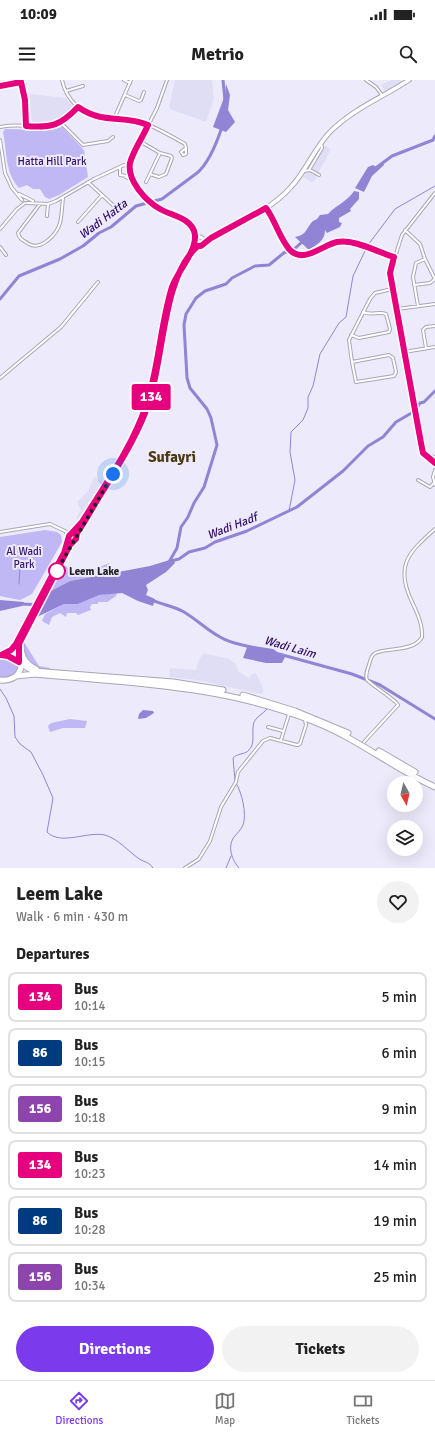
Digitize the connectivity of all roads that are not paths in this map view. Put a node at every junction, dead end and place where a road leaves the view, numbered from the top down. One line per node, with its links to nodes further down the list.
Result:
1 (62, 80): 11 (street)
2 (124, 80): 8 (street)
3 (131, 80): 8 (street)
4 (167, 80): 18 (street)
5 (366, 80): 14 (street)
6 (409, 80): 14 (main road)
7 (21, 81): 9 (street); 19 (street)
8 (130, 83): 13 (street)
9 (0, 86)
10 (83, 86): 11 (street)
11 (66, 91): 15 (street)
12 (144, 92): 13 (street)
13 (125, 95): 16 (street)
14 (382, 95): 24 (main road)
15 (78, 107): 16 (street); 17 (street)
16 (114, 119): 18 (street)
17 (61, 123): 19 (street); 21 (street)
18 (148, 125): 23 (street); 25 (street)
19 (26, 126): 20 (street)
20 (0, 127)
21 (113, 137)
22 (0, 140): 42 (street)
23 (141, 142): 26 (street); 27 (street)
24 (321, 142): 31 (street); 32 (main road)
25 (186, 148)
26 (160, 152): 35 (street); 35 (street)
27 (131, 159): 28 (street); 30 (street)
28 (124, 165): 29 (street); 30 (street)
29 (120, 168): 33 (street); 37 (street)
30 (130, 168): 34 (street)
31 (309, 170): 32 (street); 36 (street)
32 (303, 171): 55 (main road)
33 (112, 172): 37 (street); 40 (street)
34 (130, 173): 38 (street); 39 (street)
35 (150, 174): 41 (street)
36 (318, 174)
37 (120, 175): 38 (street)
38 (126, 176): 39 (street)
39 (132, 180): 60 (street)
40 (88, 182): 44 (street); 47 (street)
41 (146, 182)
42 (18, 194): 45 (street); 48 (street)
43 (435, 194): 59 (street)
44 (102, 195): 52 (street); 57 (street)
45 (25, 197): 46 (street); 48 (street)
46 (28, 198): 49 (street); 50 (street)
47 (63, 198): 51 (street); 53 (street)
48 (22, 200): 50 (street); 54 (street)
49 (35, 202): 50 (street); 51 (street)
50 (26, 203): 54 (street)
51 (41, 203): 53 (street)
52 (122, 203)
53 (48, 204): 56 (street)
54 (21, 205): 58 (street)
55 (266, 208): 62 (main road); 69 (street)
56 (47, 216)
57 (78, 222)
58 (0, 229)
59 (405, 230): 69 (street); 70 (street)
60 (193, 231): 61 (street); 63 (street)
61 (201, 237): 62 (main road); 63 (main road); 65 (main road)
62 (212, 237): 65 (main road)
63 (194, 239): 64 (main road)
64 (194, 244): 66 (main road); 95 (main road)
65 (203, 244): 66 (main road)
66 (198, 246): 95 (main road)
67 (0, 247): 68 (street)
68 (6, 255)
69 (394, 257): 74 (street)
70 (425, 259): 71 (street); 73 (street)
71 (435, 279): 73 (street)
72 (98, 282): 85 (street)
73 (414, 285): 76 (street)
74 (392, 289): 77 (street); 78 (street)
75 (435, 304): 76 (street)
76 (418, 306): 77 (street)
77 (396, 310): 83 (street)
78 (363, 312): 80 (street); 80 (street)
79 (435, 326): 82 (street)
80 (351, 335): 84 (street)
81 (435, 347): 82 (street)
82 (426, 348): 83 (street)
83 (404, 352): 86 (street)
84 (352, 362): 84 (street)
85 (0, 378)
86 (428, 456): 87 (street); 88 (street)
87 (435, 457)
88 (435, 463)
89 (435, 470): 91 (street)
90 (418, 480): 91 (street)
91 (435, 484)
92 (435, 529): 115 (street)
93 (65, 530): 94 (street); 95 (street); 96 (street)
94 (0, 532)
95 (73, 535): 96 (main road); 97 (main road)
96 (69, 539): 97 (main road); 98 (main road)
97 (73, 541): 98 (main road)
98 (37, 605): 99 (main road)
99 (33, 613): 100 (main road); 101 (main road)
100 (21, 640): 102 (main road); 103 (highway)
101 (0, 655): 102 (highway)
102 (19, 663): 103 (highway); 104 (highway)
103 (44, 671): 106 (highway)
104 (16, 676): 105 (highway); 107 (highway)
105 (0, 680)
106 (249, 696): 107 (highway); 115 (highway)
107 (237, 697): 108 (highway)
108 (289, 712): 109 (highway); 113 (street)
109 (303, 718): 110 (highway); 111 (street)
110 (313, 721): 111 (street); 117 (highway)
111 (306, 725): 114 (street)
112 (268, 727): 113 (street)
113 (283, 731): 114 (street)
114 (280, 740): 118 (street)
115 (364, 742): 116 (highway)
116 (435, 783)
117 (435, 787)
118 (185, 868)

